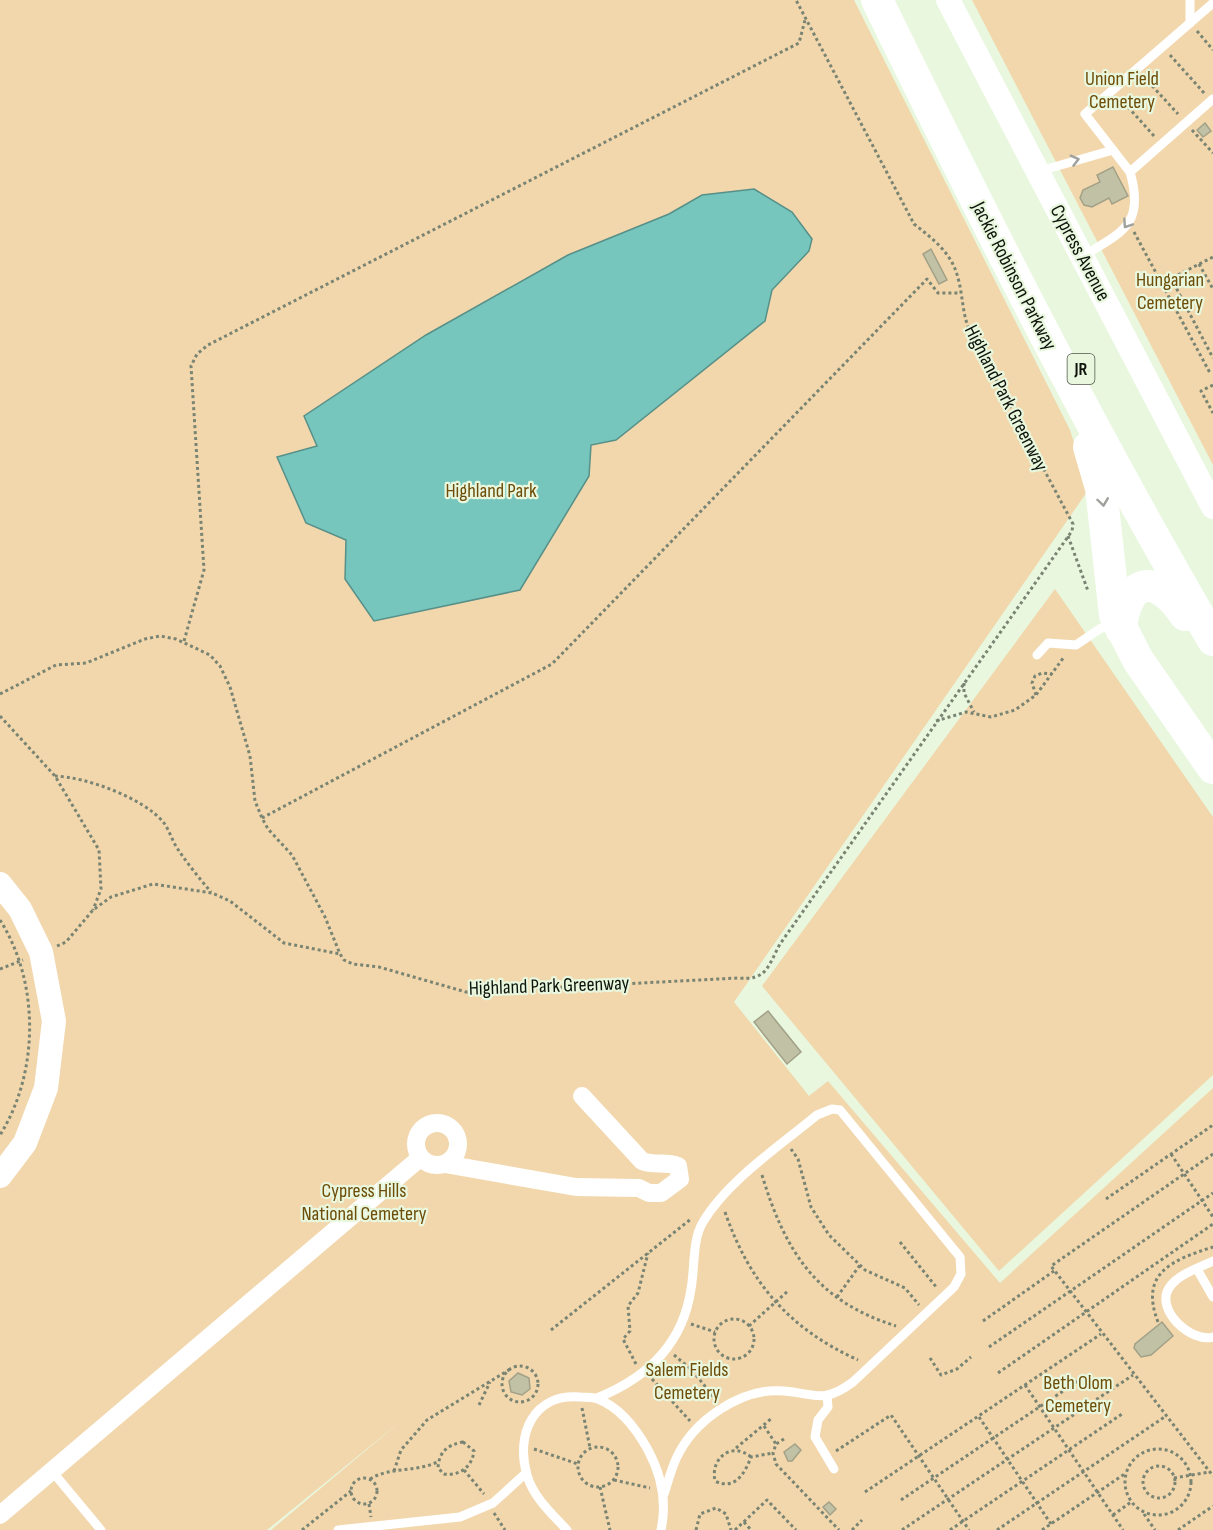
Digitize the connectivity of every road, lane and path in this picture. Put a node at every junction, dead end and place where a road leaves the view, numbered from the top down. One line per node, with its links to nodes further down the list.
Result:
1 (796, 0): 6 (path, Highland Park Greenway)
2 (948, 0): 17 (street, Cypress Avenue)
3 (1190, 0): 7 (lane)
4 (893, 1): 27 (highway, Jackie Robinson Parkway / JR); 37 (highway, Jackie Robinson Parkway / JR)
5 (1213, 3): 7 (lane)
6 (805, 18): 26 (path, Highland Park Greenway); 40 (path)
7 (1190, 23): 8 (lane); 9 (path)
8 (1162, 47): 10 (lane); 12 (path)
9 (1213, 50)
10 (1137, 69): 11 (lane); 13 (path)
11 (1113, 90): 14 (path); 15 (lane)
12 (1212, 100): 13 (lane)
13 (1186, 123): 14 (lane); 16 (path)
14 (1161, 144): 18 (lane)
15 (1113, 150): 17 (lane, one-way to 15); 18 (lane)
16 (1213, 153)
17 (1038, 172): 20 (street, Cypress Avenue)
18 (1130, 172): 19 (lane)
19 (1129, 224): 20 (lane, one-way to 20); 24 (path)
20 (1082, 256): 34 (street, Cypress Avenue)
21 (1213, 256): 22 (path)
22 (1199, 264): 23 (path); 25 (path)
23 (1171, 278): 24 (path); 28 (path)
24 (1162, 283): 30 (path)
25 (1213, 289)
26 (959, 293): 35 (path, Highland Park Greenway); 53 (path)
27 (1041, 329): 38 (highway, one-way to 38); 39 (highway, Jackie Robinson Parkway / JR)
28 (1213, 358)
29 (1213, 365): 30 (path)
30 (1208, 368): 31 (path)
31 (1210, 373)
32 (1213, 384): 33 (path)
33 (1213, 413)
34 (1213, 507)
35 (1068, 536): 36 (path); 45 (path, Highland Park Greenway)
36 (1077, 565)
37 (1213, 606)
38 (1121, 629): 41 (lane); 42 (highway); 51 (highway)
39 (1213, 640)
40 (184, 641): 46 (path); 53 (path)
41 (1076, 645): 43 (lane); 44 (path)
42 (1213, 653)
43 (1037, 655)
44 (1052, 674): 47 (path); 47 (path)
45 (965, 680): 48 (path); 50 (path, Highland Park Greenway)
46 (0, 694)
47 (1036, 695): 48 (path)
48 (976, 714): 50 (path)
49 (0, 716): 52 (path)
50 (936, 721): 59 (path, Highland Park Greenway)
51 (1213, 768)
52 (55, 776): 55 (path); 56 (path)
53 (262, 818): 59 (path)
54 (0, 884): 72 (street)
55 (212, 893): 56 (path); 59 (path)
56 (93, 910): 58 (path)
57 (0, 920): 60 (path)
58 (62, 944)
59 (340, 954)
60 (20, 961): 61 (path); 64 (path)
61 (0, 969)
62 (582, 1096): 69 (street)
63 (1213, 1125): 66 (path)
64 (0, 1135)
65 (793, 1152): 82 (path)
66 (1171, 1154): 71 (path); 75 (path)
67 (1213, 1154): 71 (path)
68 (420, 1158): 69 (street); 69 (street); 142 (street)
69 (446, 1164)
70 (758, 1165): 74 (lane); 87 (lane); 88 (path)
71 (1184, 1174): 76 (path); 84 (path)
72 (0, 1176)
73 (1213, 1193): 76 (path)
74 (721, 1198): 90 (path); 93 (lane); 96 (path)
75 (1107, 1199)
76 (1202, 1200): 77 (path); 86 (path)
77 (1213, 1216)
78 (1213, 1224): 91 (path)
79 (900, 1242): 87 (path)
80 (648, 1253): 107 (path)
81 (1213, 1261): 83 (lane)
82 (860, 1266): 88 (path); 92 (path)
83 (1197, 1269): 89 (lane); 100 (lane)
84 (1054, 1271): 86 (path); 94 (path)
85 (788, 1291): 90 (path)
86 (1070, 1292): 91 (path); 101 (path)
87 (944, 1296): 92 (lane)
88 (837, 1297): 97 (path)
89 (1213, 1297)
90 (775, 1303): 95 (path); 105 (path)
91 (1085, 1313): 99 (path); 108 (path)
92 (926, 1314): 97 (lane)
93 (683, 1321): 98 (path); 102 (lane)
94 (983, 1321)
95 (749, 1326): 98 (path); 98 (path)
96 (551, 1330)
97 (909, 1330): 105 (lane)
98 (715, 1332)
99 (1101, 1334): 109 (path); 112 (path)
100 (1213, 1337)
101 (989, 1347)
102 (668, 1350): 107 (lane); 118 (path)
103 (971, 1357): 104 (path)
104 (930, 1358)
105 (871, 1366): 113 (lane)
106 (512, 1368): 106 (path); 111 (path)
107 (645, 1373): 115 (lane); 125 (path)
108 (998, 1373)
109 (1133, 1375): 120 (path); 124 (path)
110 (1081, 1379): 117 (path)
111 (490, 1380): 116 (path); 143 (path)
112 (1025, 1385): 117 (path); 135 (path)
113 (827, 1395): 118 (lane); 136 (lane)
114 (580, 1396): 115 (lane); 129 (lane); 130 (path)
115 (597, 1398): 157 (lane)
116 (479, 1405)
117 (1040, 1406): 124 (path); 126 (path)
118 (722, 1408): 125 (lane)
119 (1122, 1414): 132 (path)
120 (1166, 1416): 144 (path); 145 (path)
121 (978, 1418): 126 (path)
122 (772, 1419): 123 (path)
123 (764, 1426): 128 (path); 131 (path)
124 (1054, 1428): 132 (path); 137 (path)
125 (695, 1430): 157 (lane)
126 (993, 1438): 137 (path); 150 (path)
127 (784, 1439): 128 (path)
128 (776, 1444): 133 (path)
129 (525, 1447): 139 (path); 146 (lane)
130 (590, 1448): 139 (path); 153 (path)
131 (735, 1449): 134 (path); 134 (path)
132 (1069, 1450): 144 (path); 154 (path)
133 (773, 1453): 134 (path); 184 (path)
134 (751, 1457)
135 (919, 1457): 136 (path); 150 (path); 158 (path)
136 (826, 1458): 140 (lane)
137 (1007, 1459): 154 (path); 160 (path)
138 (439, 1461): 141 (path); 141 (path); 143 (path)
139 (578, 1464): 155 (path)
140 (834, 1469)
141 (464, 1470): 164 (path)
142 (52, 1471): 167 (street); 173 (lane)
143 (394, 1471): 152 (path)
144 (1083, 1472): 159 (path); 163 (path)
145 (1209, 1472): 148 (path); 149 (path)
146 (526, 1473): 164 (lane); 177 (lane)
147 (1126, 1473): 148 (path); 159 (path); 162 (path)
148 (1190, 1475): 151 (path); 166 (path)
149 (1213, 1476)
150 (933, 1478): 160 (path); 161 (path)
151 (1174, 1478): 151 (path)
152 (370, 1479): 156 (path); 156 (path)
153 (614, 1480): 155 (path); 157 (path)
154 (1022, 1481): 163 (path); 170 (path)
155 (600, 1487): 178 (path)
156 (351, 1491): 174 (path)
157 (664, 1492): 179 (lane)
158 (865, 1492)
159 (1098, 1492): 168 (path); 172 (path)
160 (948, 1499): 170 (path); 186 (path)
161 (901, 1500)
162 (1131, 1502): 166 (path); 168 (path)
163 (1037, 1503): 172 (path); 189 (path)
164 (490, 1504): 175 (lane); 176 (path)
165 (1213, 1506): 193 (path)
166 (1143, 1512): 192 (path)
167 (0, 1515)
168 (1113, 1515): 191 (path)
169 (862, 1520): 185 (path)
170 (963, 1521): 187 (path); 188 (path)
171 (744, 1522): 181 (path); 182 (path); 183 (path)
172 (1051, 1524): 190 (path)
173 (101, 1530)
174 (302, 1530)
175 (338, 1530)
176 (505, 1530)
177 (567, 1530)
178 (610, 1530)
179 (661, 1530)
180 (696, 1530): 181 (path)
181 (733, 1530)
182 (751, 1530)
183 (796, 1530)
184 (839, 1530)
185 (852, 1530)
186 (902, 1530)
187 (950, 1530)
188 (969, 1530)
189 (997, 1530)
190 (1042, 1530)
191 (1123, 1530)
192 (1155, 1530)
193 (1178, 1530)

